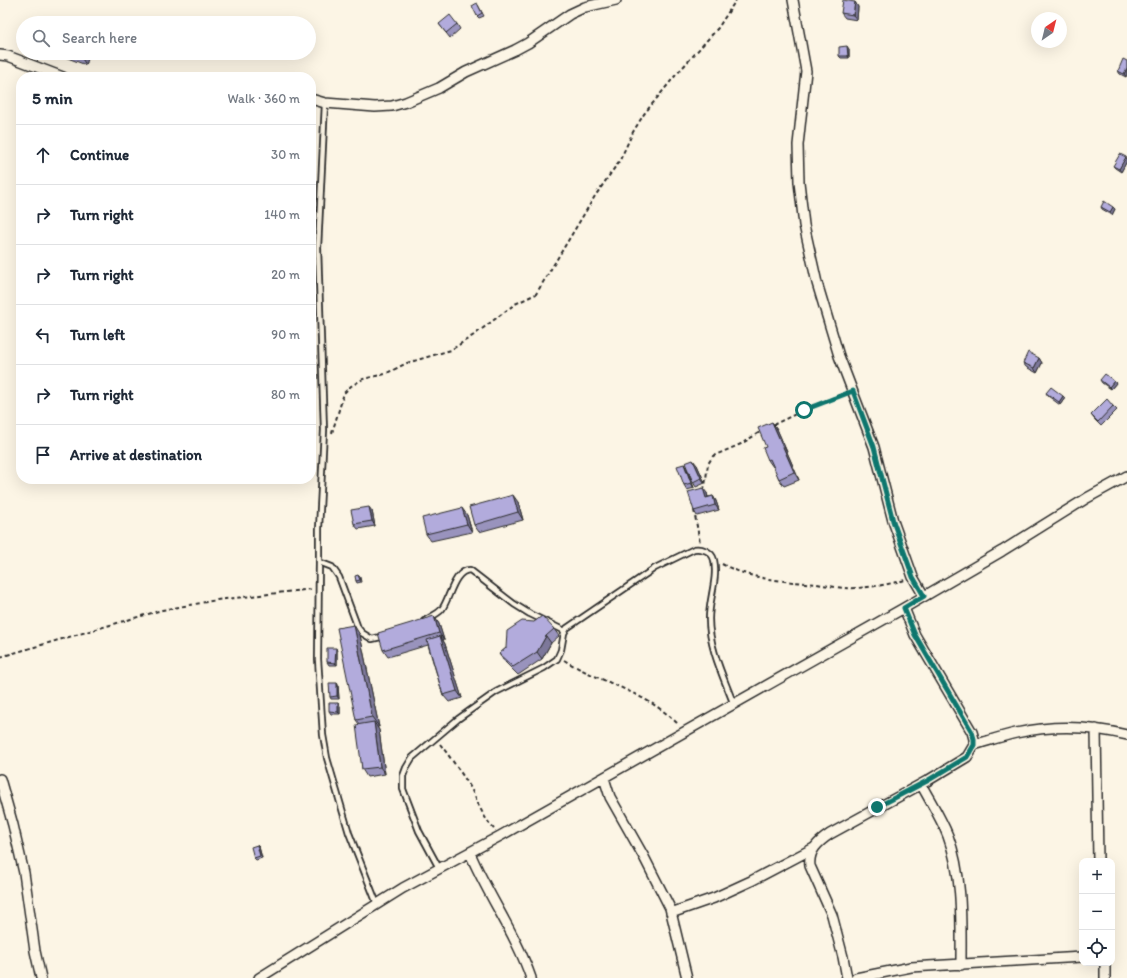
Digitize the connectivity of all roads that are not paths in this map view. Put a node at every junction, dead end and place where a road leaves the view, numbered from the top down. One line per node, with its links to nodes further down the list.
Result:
1 (616, 0): 8 (street)
2 (793, 0): 11 (street)
3 (0, 55): 4 (street)
4 (16, 59)
5 (19, 60): 6 (street)
6 (51, 72)
7 (316, 101): 8 (street)
8 (325, 104): 10 (lane)
9 (1127, 476): 11 (street)
10 (319, 562): 15 (lane); 27 (lane)
11 (924, 596): 12 (street)
12 (904, 608): 16 (street); 19 (street)
13 (417, 625): 14 (lane)
14 (565, 631): 16 (lane); 26 (lane)
15 (390, 634)
16 (734, 705): 20 (street)
17 (1096, 730): 18 (street); 19 (street); 25 (street)
18 (1127, 735)
19 (974, 745): 22 (street)
20 (604, 778): 24 (street); 28 (street)
21 (0, 779): 32 (street)
22 (921, 784): 23 (street); 30 (street)
23 (814, 848): 28 (street); 36 (street)
24 (470, 853): 26 (street); 34 (street)
25 (1098, 858)
26 (439, 868): 27 (street)
27 (377, 904): 33 (street)
28 (671, 913): 35 (street)
29 (1079, 957): 30 (street)
30 (961, 965): 37 (street)
31 (1105, 966): 38 (street)
32 (41, 978)
33 (259, 978)
34 (531, 978)
35 (687, 978)
36 (847, 978)
37 (856, 978)
38 (1105, 978)

